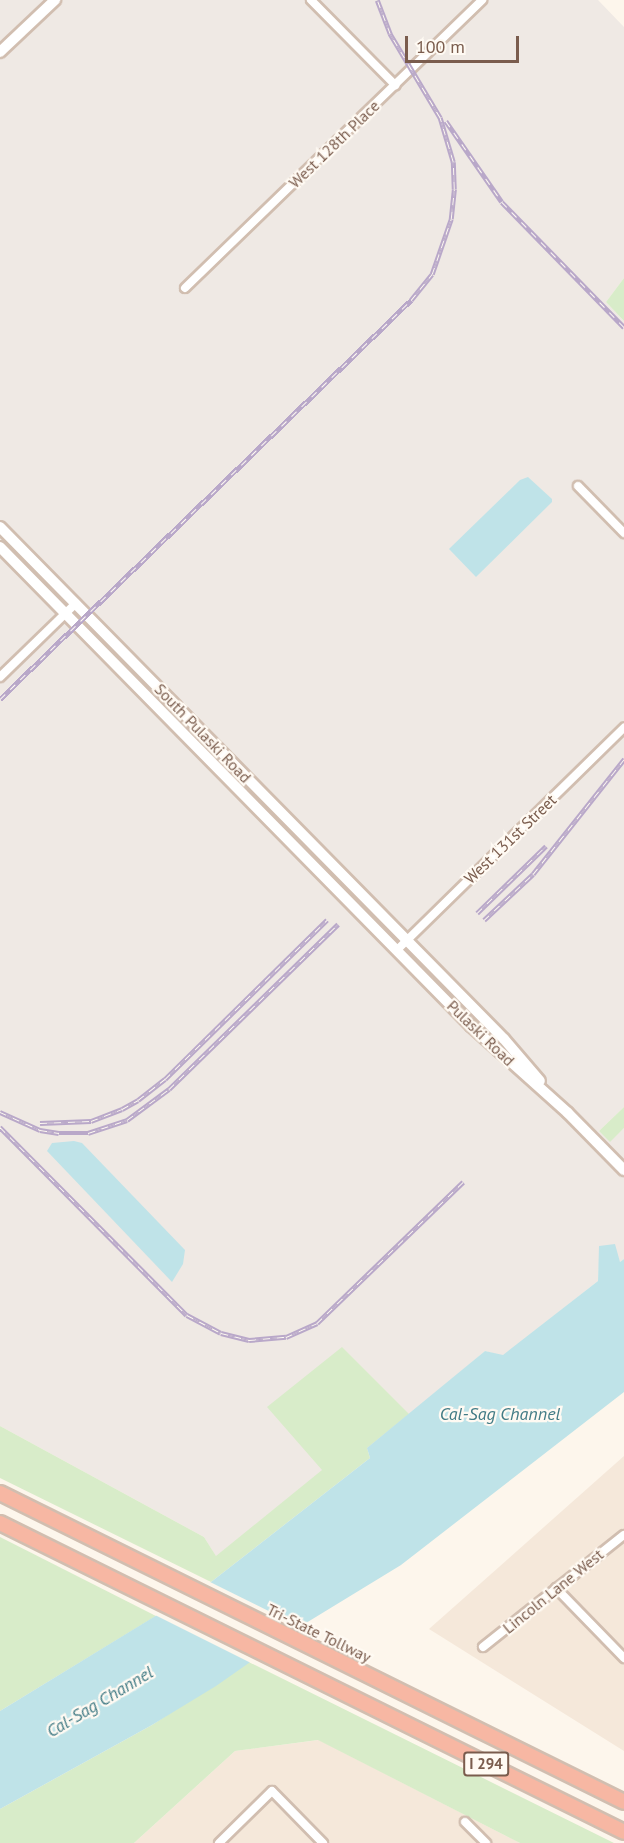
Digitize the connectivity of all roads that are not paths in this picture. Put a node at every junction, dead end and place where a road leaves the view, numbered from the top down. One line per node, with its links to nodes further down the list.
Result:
1 (55, 0): 4 (main road)
2 (311, 0): 5 (street)
3 (482, 0): 5 (street, West 128th Place)
4 (0, 52)
5 (395, 85): 6 (street, West 128th Place)
6 (185, 288)
7 (578, 486): 9 (street)
8 (0, 526): 11 (main road, South Pulaski Road)
9 (624, 533)
10 (0, 547): 12 (main road, South Pulaski Road)
11 (76, 603): 12 (street); 15 (main road, South Pulaski Road)
12 (65, 613): 13 (street); 16 (main road, South Pulaski Road)
13 (0, 677)
14 (624, 728): 15 (street, West 131st Street)
15 (406, 940): 16 (street, West 131st Street); 17 (main road, Pulaski Road)
16 (397, 950): 17 (main road, Pulaski Road)
17 (568, 1113): 18 (main road, Pulaski Road)
18 (624, 1170)
19 (0, 1492): 25 (highway, Tri-State Tollway / I 294)
20 (0, 1523): 27 (highway, I 294)
21 (624, 1535): 22 (street, Lincoln Lane West)
22 (556, 1588): 23 (street, Lincoln Lane West); 24 (street)
23 (483, 1647)
24 (624, 1658)
25 (624, 1802)
26 (465, 1822): 30 (street)
27 (624, 1832)
28 (219, 1843): 29 (street)
29 (323, 1843)
30 (486, 1843)

